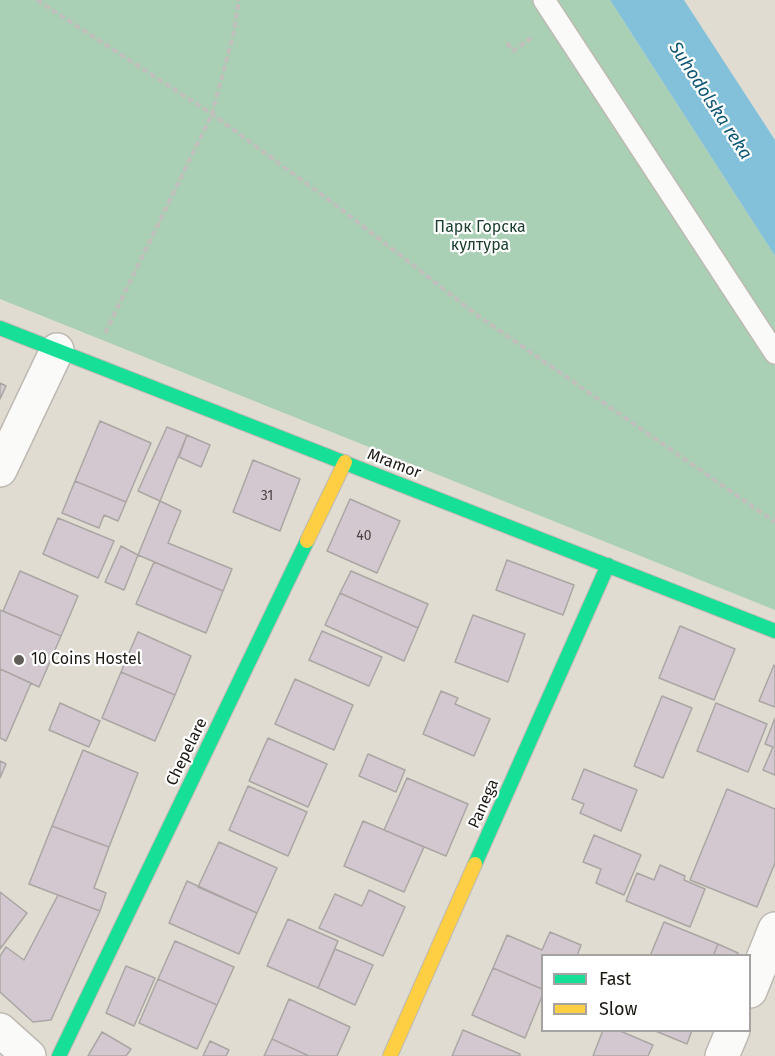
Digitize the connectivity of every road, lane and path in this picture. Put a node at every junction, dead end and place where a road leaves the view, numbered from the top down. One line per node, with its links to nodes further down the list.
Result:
1 (38, 0): 4 (path)
2 (239, 0): 4 (path)
3 (544, 0): 7 (lane)
4 (212, 114): 8 (path); 11 (path)
5 (0, 328): 6 (street, Mramor)
6 (57, 350): 8 (street, Mramor); 10 (street)
7 (775, 353)
8 (91, 363): 9 (street, Mramor)
9 (345, 462): 12 (street, Mramor); 19 (street, Chepelare)
10 (0, 470)
11 (775, 522)
12 (608, 565): 13 (street, Mramor); 20 (street, Panega)
13 (775, 631)
14 (775, 929): 15 (street)
15 (751, 989)
16 (0, 1030): 18 (street)
17 (732, 1032): 21 (street)
18 (29, 1056)
19 (59, 1056)
20 (390, 1056)
21 (722, 1056)

